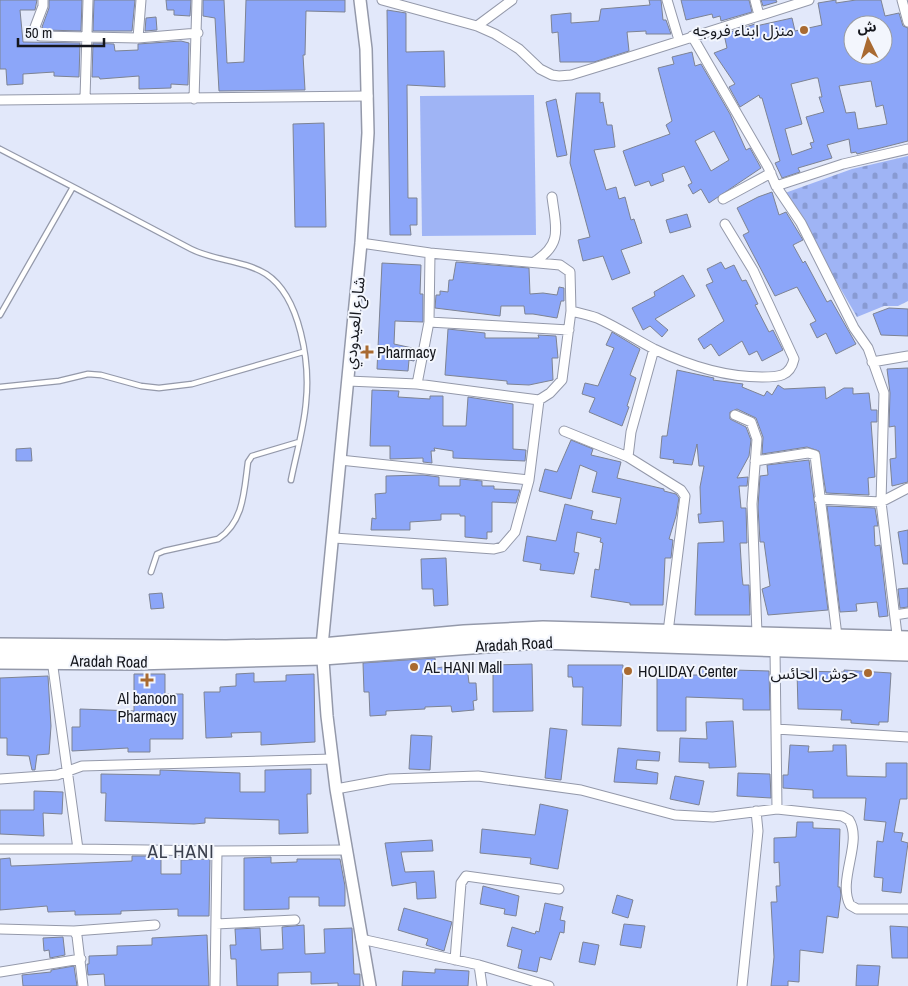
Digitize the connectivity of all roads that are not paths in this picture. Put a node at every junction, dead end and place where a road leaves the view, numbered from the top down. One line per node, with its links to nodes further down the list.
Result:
1 (43, 0): 17 (street)
2 (88, 0): 17 (street)
3 (141, 0): 18 (street)
4 (198, 0): 15 (street)
5 (360, 0): 20 (street, شارع العيدودي)
6 (382, 0): 14 (street)
7 (512, 0): 14 (street)
8 (667, 0): 19 (street)
9 (754, 0): 12 (street)
10 (809, 0): 12 (street)
11 (902, 0): 13 (street)
12 (759, 15): 16 (street)
13 (908, 22)
14 (477, 26): 19 (street)
15 (198, 33): 18 (street); 22 (street)
16 (692, 36): 19 (street); 26 (street)
17 (87, 38): 18 (street); 21 (street)
18 (138, 38)
19 (679, 40)
20 (368, 96): 22 (street); 32 (street, شارع العيدودي)
21 (85, 98): 22 (street); 23 (street)
22 (194, 98)
23 (0, 100)
24 (0, 149): 28 (lane)
25 (908, 149): 27 (street)
26 (771, 173): 27 (street); 30 (street)
27 (776, 186): 42 (street)
28 (73, 187): 36 (lane); 40 (lane)
29 (552, 198): 34 (street)
30 (723, 199)
31 (724, 224): 39 (street)
32 (361, 243): 33 (street); 43 (street, شارع العيدودي)
33 (430, 253): 34 (street); 37 (street)
34 (534, 262): 35 (street)
35 (570, 311): 38 (street); 39 (street)
36 (0, 315)
37 (429, 322): 38 (street); 44 (street)
38 (569, 330): 46 (street)
39 (654, 349): 50 (street)
40 (303, 352): 45 (lane); 49 (lane)
41 (908, 356): 42 (street)
42 (872, 362): 57 (street)
43 (348, 381): 44 (street); 51 (street, شارع العيدودي)
44 (417, 384): 46 (street)
45 (0, 387)
46 (539, 400): 54 (street)
47 (735, 415): 52 (street)
48 (564, 431): 50 (street)
49 (299, 442): 53 (lane); 59 (lane)
50 (628, 457): 62 (street)
51 (340, 460): 54 (street); 58 (street, شارع العيدودي)
52 (756, 461): 56 (street); 63 (street)
53 (291, 480)
54 (529, 480): 58 (street)
55 (908, 488): 57 (street)
56 (819, 500): 57 (street); 64 (street)
57 (881, 502): 61 (street)
58 (334, 538): 68 (street, شارع العيدودي)
59 (151, 572)
60 (908, 614): 61 (street)
61 (895, 615): 66 (street)
62 (668, 632): 63 (main road, Aradah Road); 68 (main road, Aradah Road)
63 (757, 634): 64 (main road, Aradah Road)
64 (837, 636): 66 (main road, Aradah Road)
65 (0, 646): 68 (main road, Aradah Road)
66 (903, 646): 67 (main road, Aradah Road)
67 (775, 650): 68 (main road, Aradah Road); 71 (street)
68 (323, 652): 69 (main road, Aradah Road); 73 (street, شارع العيدودي)
69 (52, 660): 70 (main road, Aradah Road); 74 (street)
70 (0, 661)
71 (776, 729): 72 (street); 77 (street)
72 (908, 737)
73 (332, 759): 74 (street); 76 (street, شارع العيدودي)
74 (66, 773): 75 (street); 80 (street)
75 (0, 779)
76 (336, 789): 78 (street); 81 (street, شارع العيدودي)
77 (777, 809): 78 (street); 84 (street)
78 (756, 811): 100 (street)
79 (0, 848): 80 (street)
80 (78, 849): 82 (street)
81 (346, 850): 82 (street); 90 (street, شارع العيدودي)
82 (217, 851): 86 (street)
83 (559, 888): 92 (street)
84 (908, 909)
85 (295, 920): 86 (street)
86 (216, 924): 96 (street)
87 (155, 925): 89 (street)
88 (0, 929): 89 (street)
89 (74, 931): 91 (street)
90 (361, 939): 92 (street); 97 (street, شارع العيدودي)
91 (81, 959): 94 (street); 95 (street)
92 (455, 960): 93 (street)
93 (479, 966): 98 (street); 99 (street)
94 (0, 972)
95 (83, 986)
96 (215, 986)
97 (370, 986)
98 (482, 986)
99 (549, 986)
100 (742, 986)

